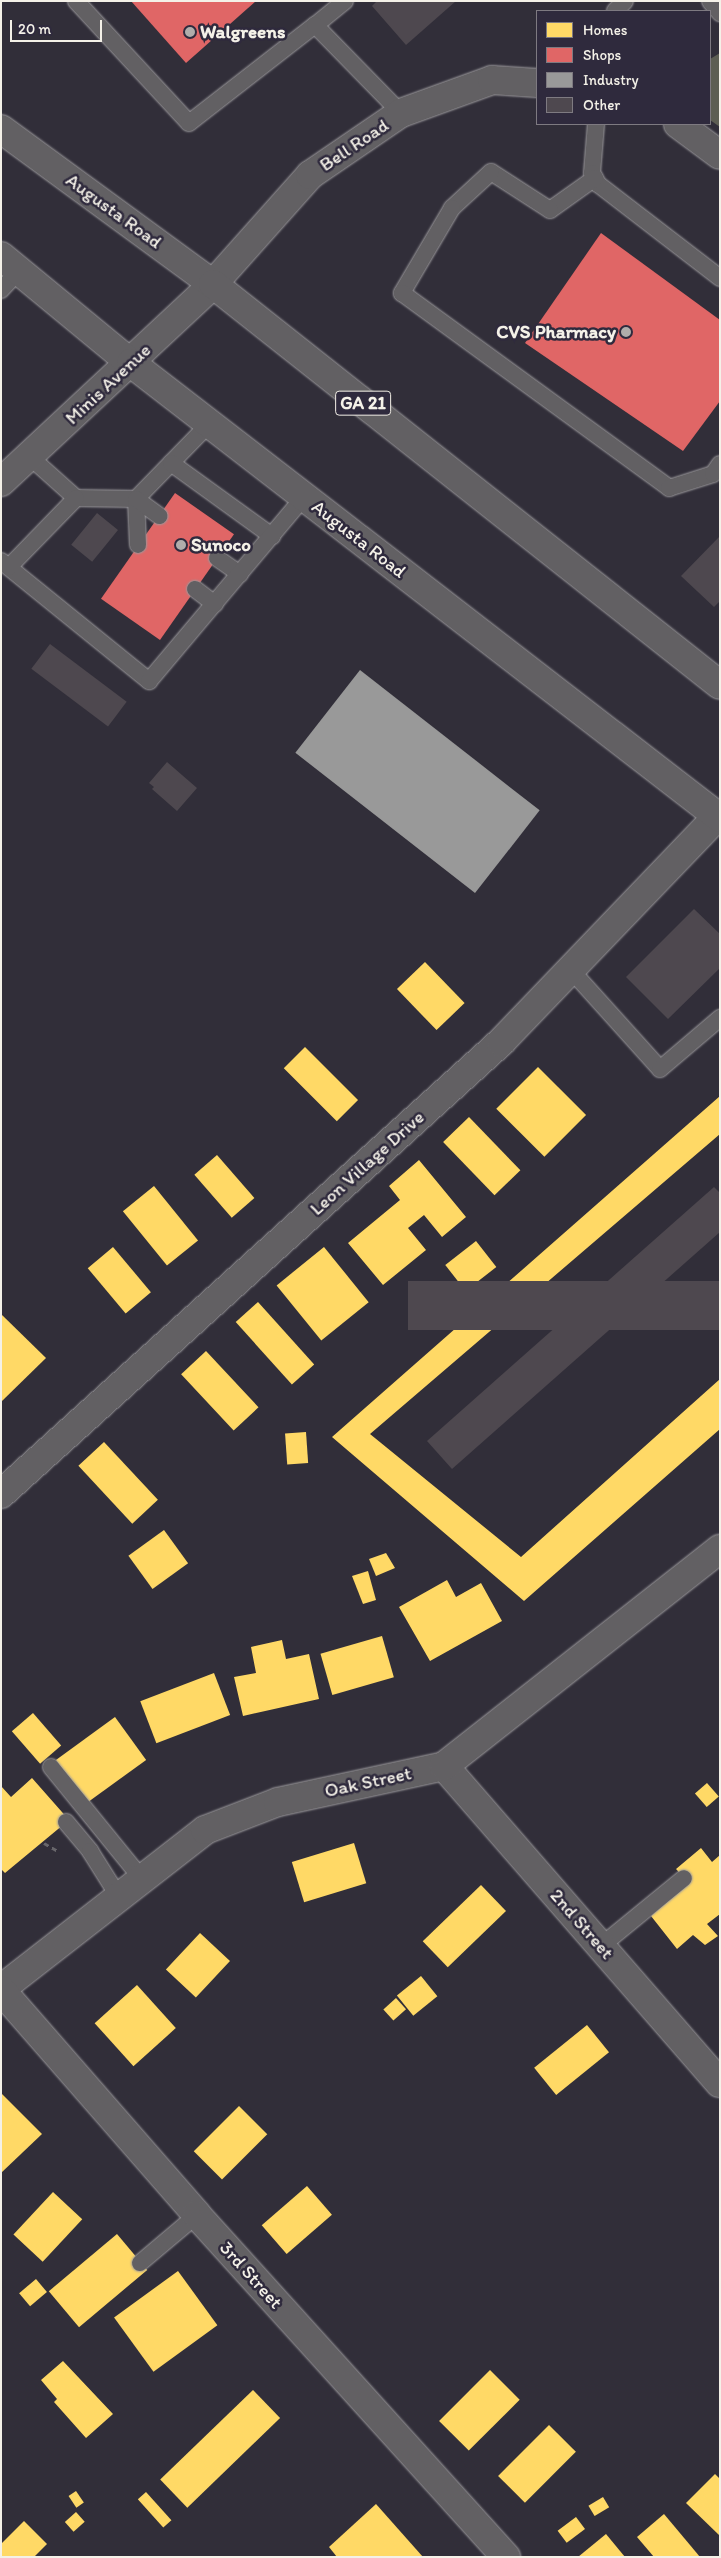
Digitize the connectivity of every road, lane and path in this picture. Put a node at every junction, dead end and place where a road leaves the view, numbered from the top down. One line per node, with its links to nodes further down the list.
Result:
1 (76, 1): 7 (lane)
2 (345, 1): 7 (lane)
3 (625, 1): 5 (lane)
4 (710, 1): 6 (lane)
5 (615, 10)
6 (720, 13)
7 (315, 25): 9 (lane)
8 (536, 83): 9 (main road, Bell Road)
9 (401, 113): 17 (main road, Bell Road)
10 (596, 125): 14 (lane)
11 (679, 125): 13 (main road)
12 (1, 129): 17 (main road, Augusta Road / GA 21)
13 (720, 155)
14 (595, 178): 16 (lane); 22 (lane)
15 (7, 273): 18 (main road, Augusta Road)
16 (720, 278)
17 (213, 284): 18 (main road, Minis Avenue); 35 (main road, Augusta Road / GA 21)
18 (131, 363): 19 (main road, Augusta Road); 20 (main road, Minis Avenue)
19 (209, 424): 21 (lane); 24 (main road, Augusta Road)
20 (29, 456): 23 (main road, Minis Avenue); 25 (lane)
21 (171, 463): 26 (lane); 28 (lane)
22 (720, 464)
23 (1, 482)
24 (304, 497): 28 (lane); 36 (main road, Augusta Road)
25 (76, 498): 26 (lane); 31 (lane)
26 (136, 499): 27 (lane); 29 (lane)
27 (159, 516)
28 (272, 536): 32 (lane)
29 (138, 545)
30 (217, 558): 32 (lane)
31 (5, 564): 34 (lane)
32 (240, 574): 34 (lane)
33 (195, 589): 34 (lane)
34 (214, 604)
35 (720, 685)
36 (719, 817): 37 (main road, Leon Village Drive)
37 (571, 970): 38 (lane); 39 (main road, Leon Village Drive)
38 (720, 1018)
39 (1, 1494)
40 (720, 1549): 41 (main road, Oak Street)
41 (444, 1766): 45 (main road, Oak Street); 47 (main road, 2nd Street)
42 (51, 1768): 45 (lane)
43 (66, 1822): 46 (lane)
44 (684, 1878): 47 (lane)
45 (142, 1879): 46 (main road, Oak Street)
46 (119, 1897): 48 (main road, Oak Street)
47 (601, 1946): 49 (main road, 2nd Street)
48 (1, 1989): 50 (main road, 3rd Street)
49 (720, 2083)
50 (197, 2215): 51 (lane); 52 (main road, 3rd Street)
51 (140, 2263)
52 (506, 2557)

